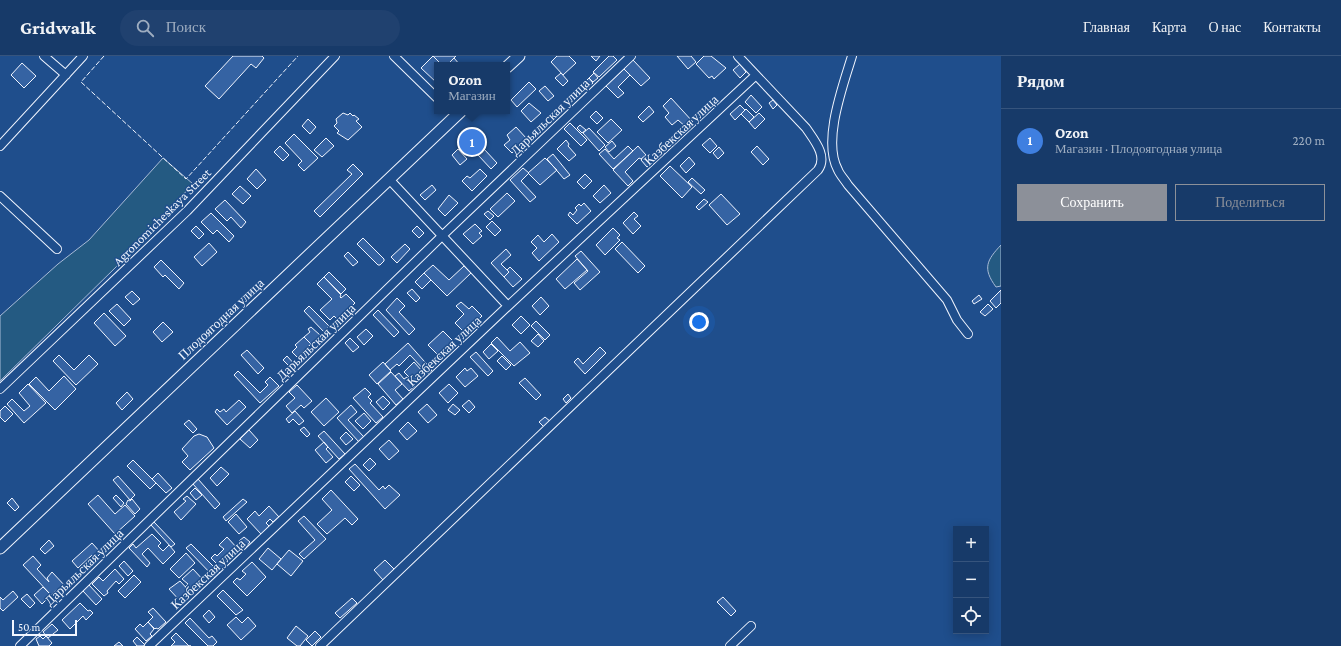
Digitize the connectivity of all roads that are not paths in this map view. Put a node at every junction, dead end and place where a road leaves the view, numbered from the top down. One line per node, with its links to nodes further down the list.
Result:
1 (44, 56): 10 (street)
2 (83, 56): 10 (street)
3 (335, 56): 21 (street, Agronomicheskaya Street)
4 (394, 56): 12 (street)
5 (519, 56): 9 (street)
6 (631, 56): 17 (street, Дарьяльская улица)
7 (738, 56): 11 (street)
8 (852, 56): 20 (street)
9 (510, 65)
10 (66, 75): 14 (street)
11 (756, 75): 19 (street, Казбекская улица); 26 (street)
12 (434, 95)
13 (455, 114): 15 (street, Плодоягодная улица)
14 (0, 146)
15 (389, 179): 17 (street); 22 (street, Плодоягодная улица)
16 (0, 196): 18 (street)
17 (442, 236): 19 (street); 24 (street, Дарьяльская улица)
18 (57, 249)
19 (508, 306): 25 (street, Казбекская улица)
20 (968, 334)
21 (0, 389)
22 (0, 548)
23 (751, 626): 27 (street)
24 (20, 646)
25 (149, 646)
26 (320, 646)
27 (730, 646)

